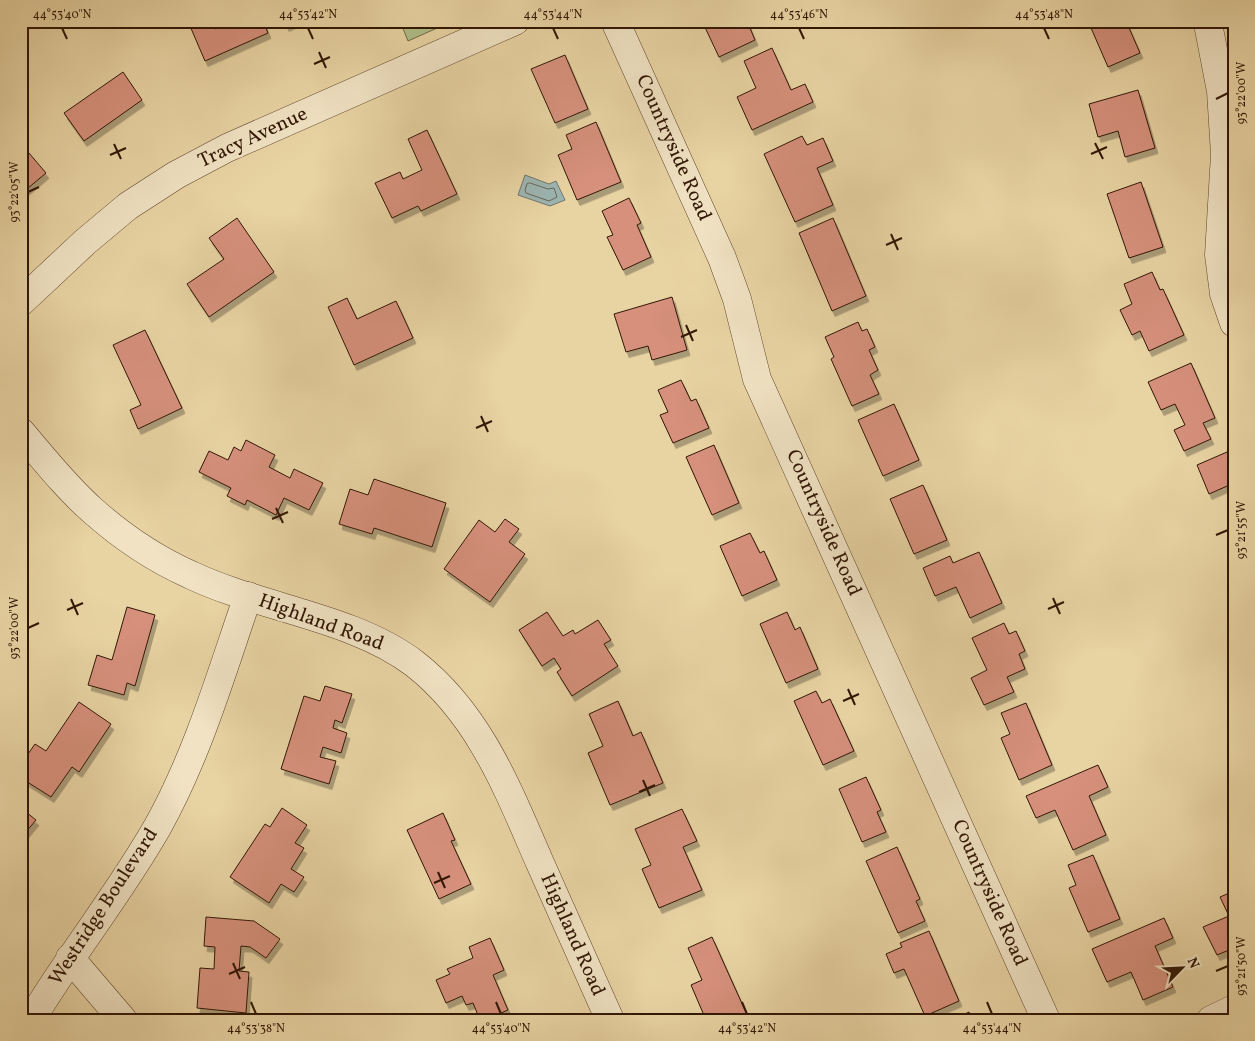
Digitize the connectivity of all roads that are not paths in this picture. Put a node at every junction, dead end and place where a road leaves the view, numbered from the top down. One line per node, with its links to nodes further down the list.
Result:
1 (515, 21): 6 (street, Tracy Avenue)
2 (615, 21): 15 (street, Countryside Road)
3 (1207, 25): 4 (street); 5 (street)
4 (1234, 64)
5 (1229, 167): 7 (street)
6 (21, 302)
7 (1234, 323)
8 (21, 432): 9 (street, Highland Road)
9 (248, 596): 10 (street, Westridge Boulevard); 14 (street, Highland Road)
10 (70, 958): 12 (street, Westridge Boulevard); 13 (street)
11 (1234, 1009): 16 (street)
12 (31, 1020)
13 (123, 1020)
14 (610, 1020)
15 (1046, 1020)
16 (1210, 1020)

